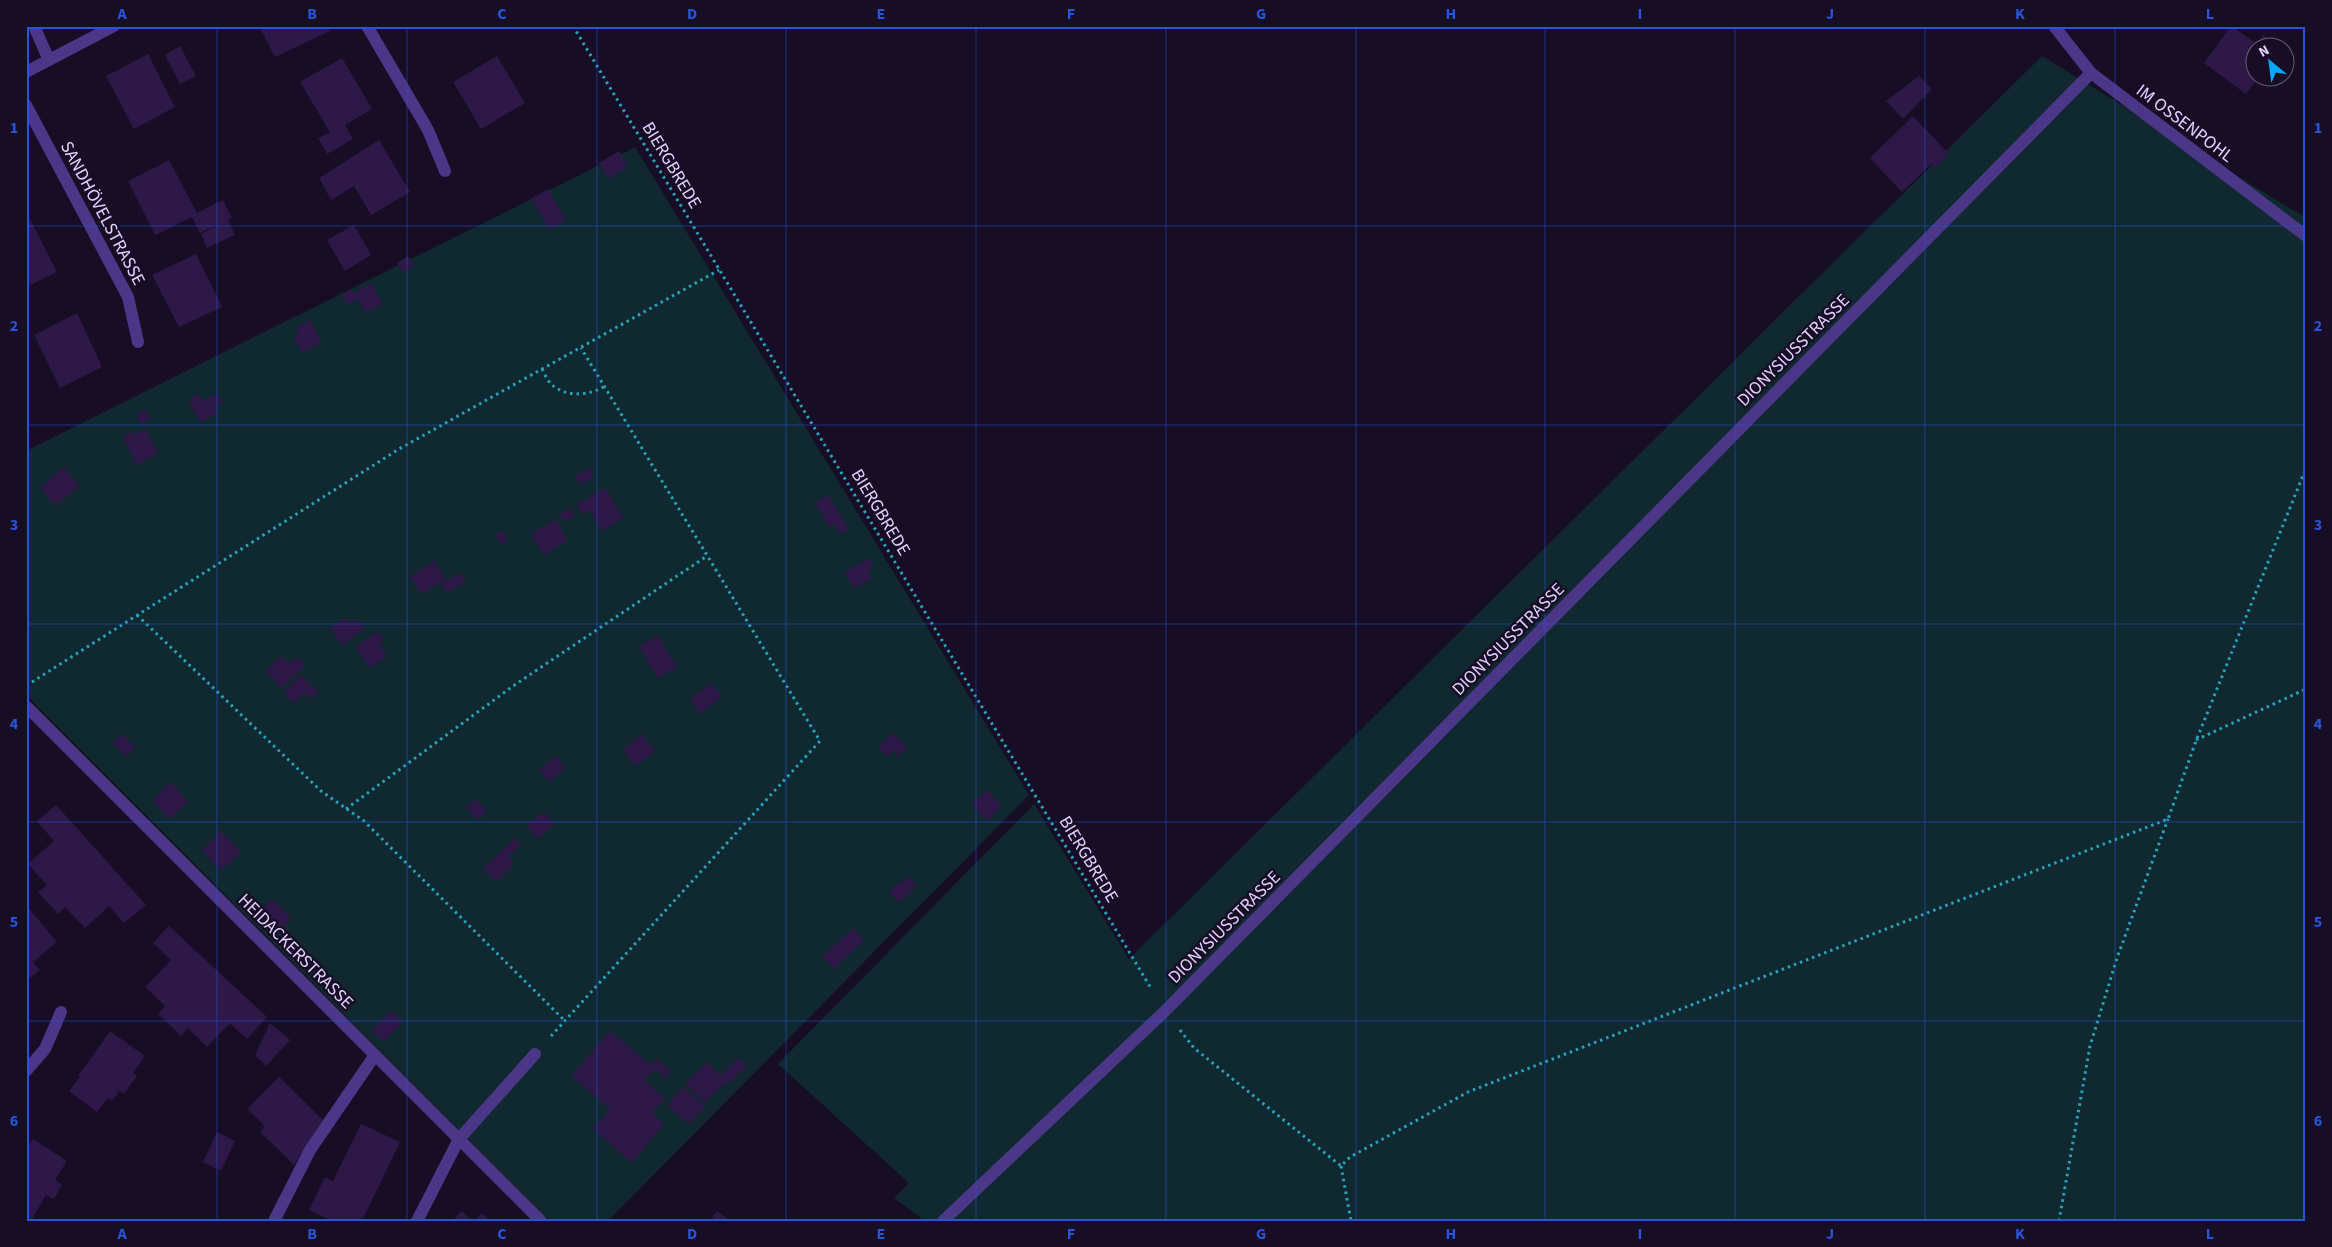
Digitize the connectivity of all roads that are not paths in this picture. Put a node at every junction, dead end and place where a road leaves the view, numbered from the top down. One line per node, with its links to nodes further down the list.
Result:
1 (34, 26): 5 (street)
2 (114, 26): 5 (street)
3 (367, 26): 9 (street)
4 (2054, 26): 7 (street, IM OSSENPOHL)
5 (49, 60): 6 (street)
6 (26, 72)
7 (2091, 73): 10 (street, IM OSSENPOHL); 21 (street, DIONYSIUSSTRASSE)
8 (26, 105): 11 (street, SANDHÖVELSTRASSE)
9 (445, 170)
10 (2306, 236)
11 (138, 342)
12 (26, 706): 15 (street, HEIDACKERSTRASSE)
13 (61, 1012): 16 (street)
14 (535, 1054): 17 (street)
15 (375, 1055): 17 (street, HEIDACKERSTRASSE); 18 (street)
16 (26, 1071)
17 (458, 1138): 19 (street); 20 (street, HEIDACKERSTRASSE)
18 (274, 1221)
19 (416, 1221)
20 (540, 1221)
21 (943, 1221)

